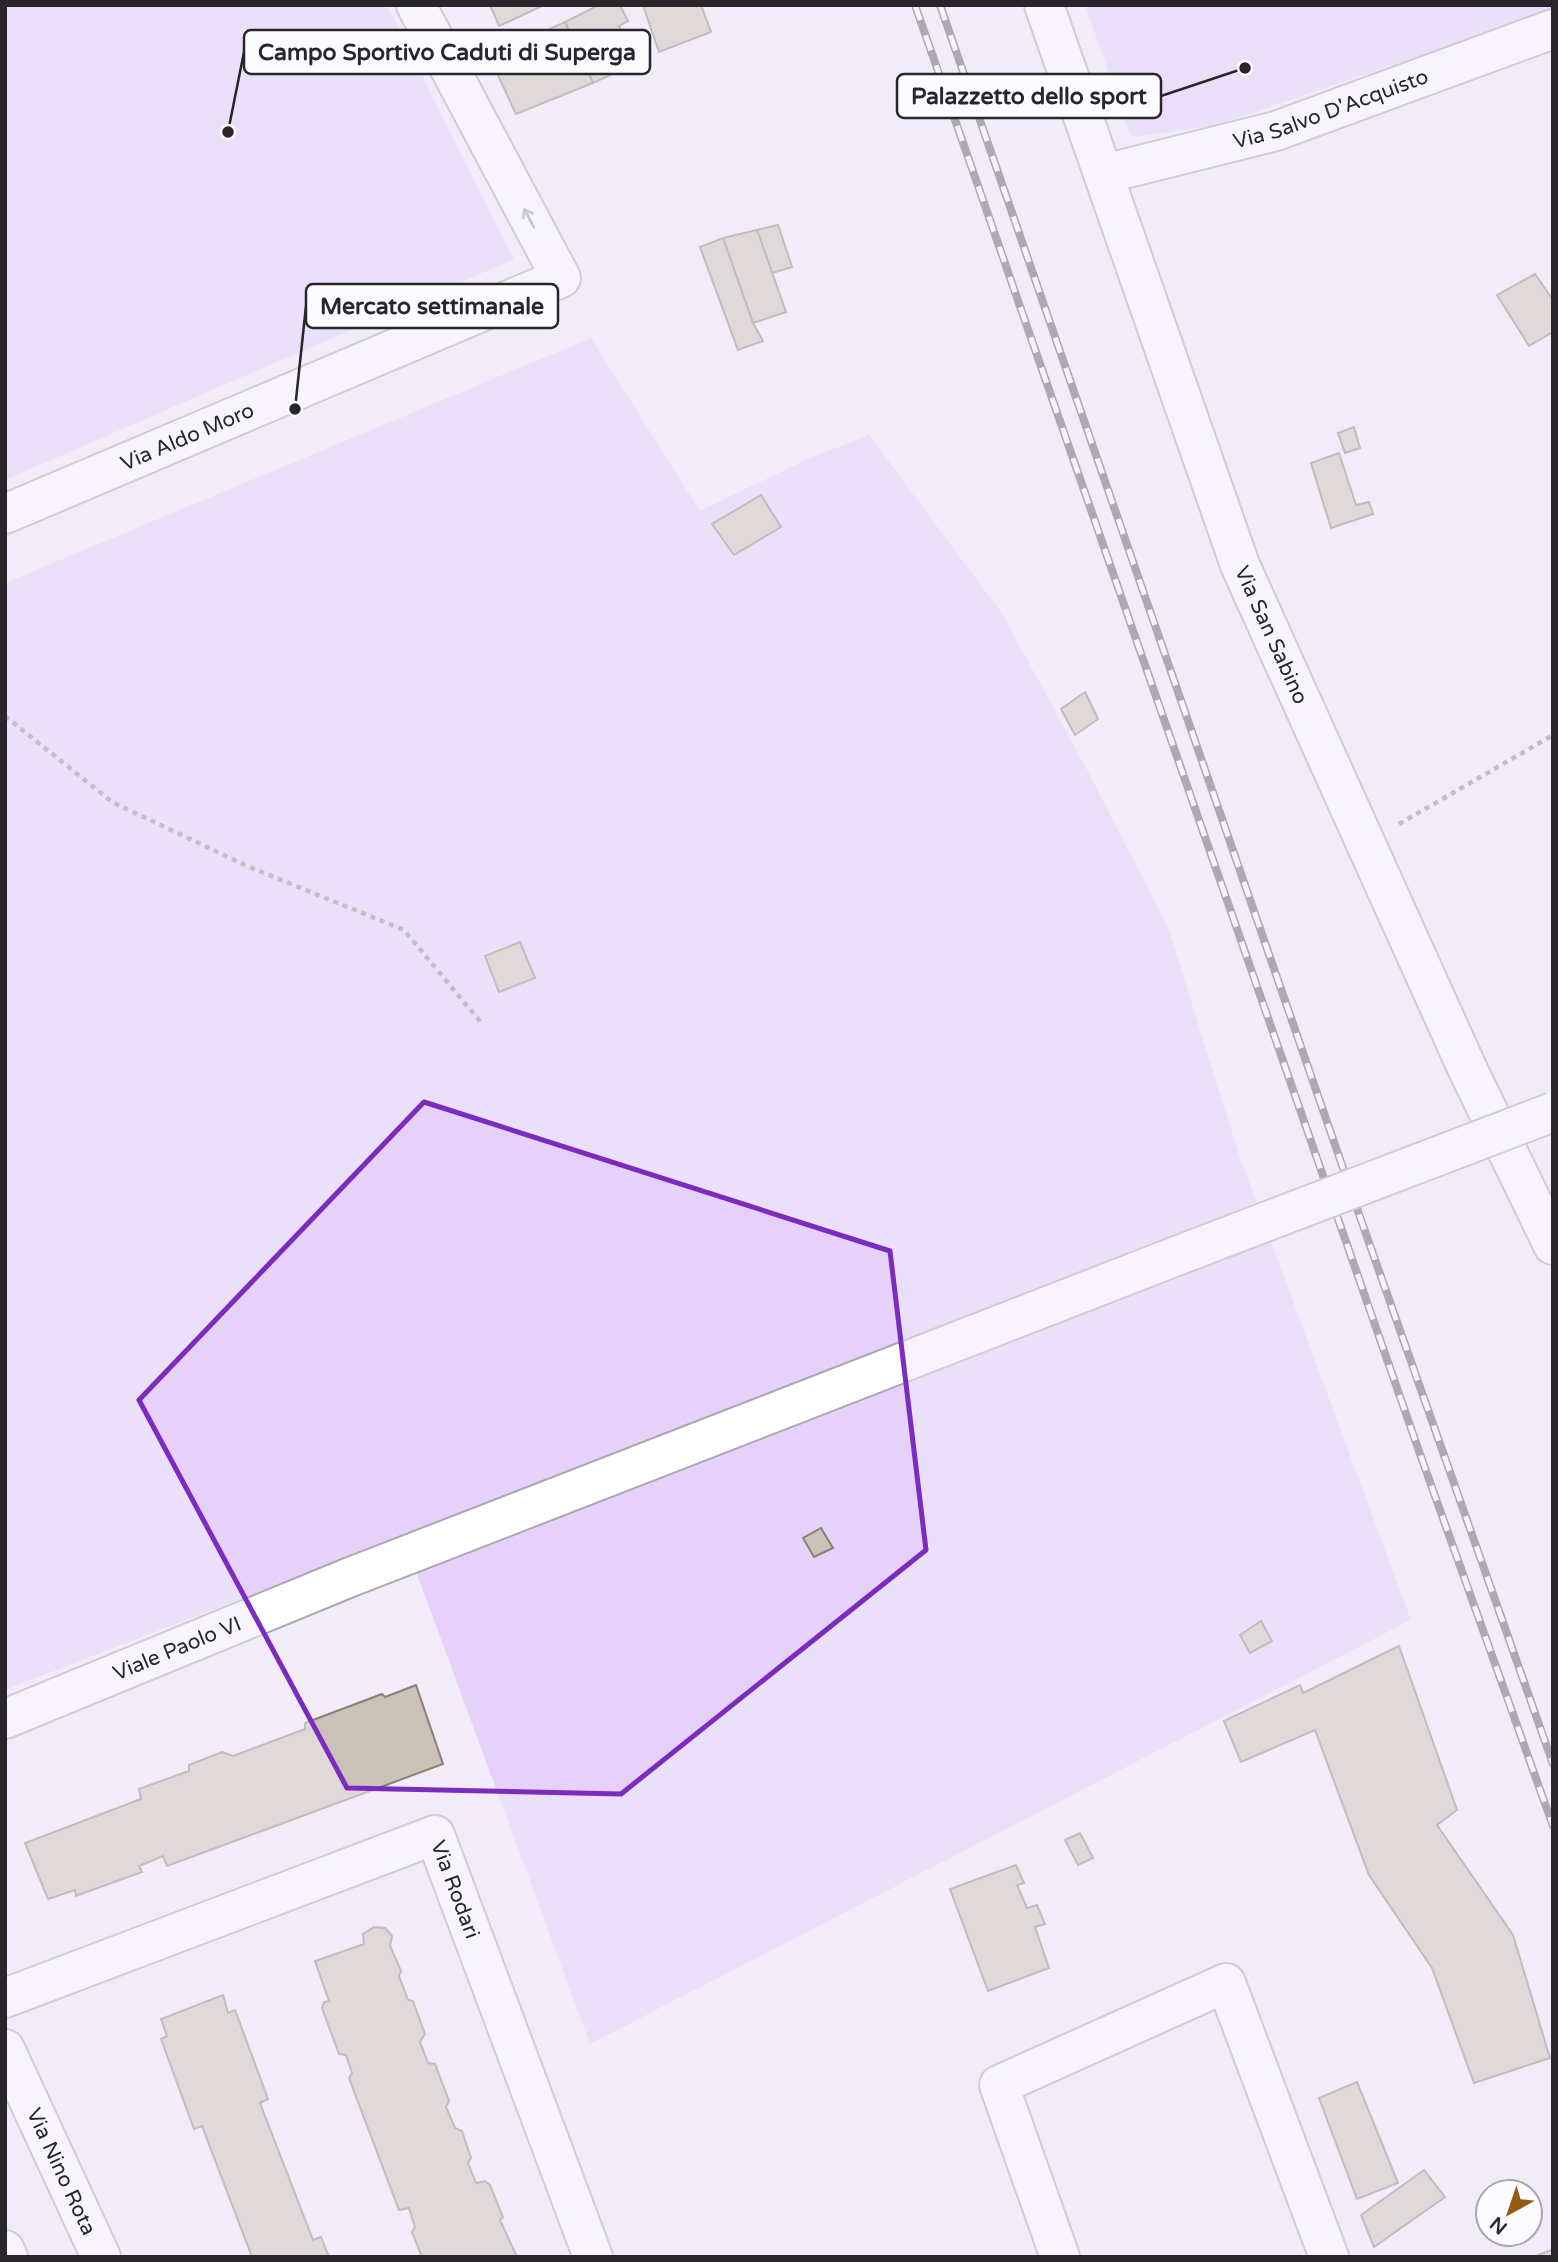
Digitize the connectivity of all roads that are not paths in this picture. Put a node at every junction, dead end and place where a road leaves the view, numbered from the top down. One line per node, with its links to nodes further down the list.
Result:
1 (415, 5): 5 (street, Via Aldo Moro, one-way to 1)
2 (1044, 5): 4 (street, Via San Sabino)
3 (1553, 29): 4 (street, Via Salvo D'Acquisto)
4 (1104, 174): 7 (street, Via San Sabino)
5 (5, 514)
6 (1553, 1112): 8 (street, Viale Paolo VI, bridge)
7 (1553, 1245)
8 (5, 1719)
9 (5, 1998): 14 (street, Via Rodari)
10 (5, 2049): 13 (street, Via Nino Rota)
11 (5, 2250): 12 (street)
12 (8, 2257)
13 (101, 2257)
14 (593, 2257)
15 (1059, 2257): 16 (street)
16 (1329, 2257)

